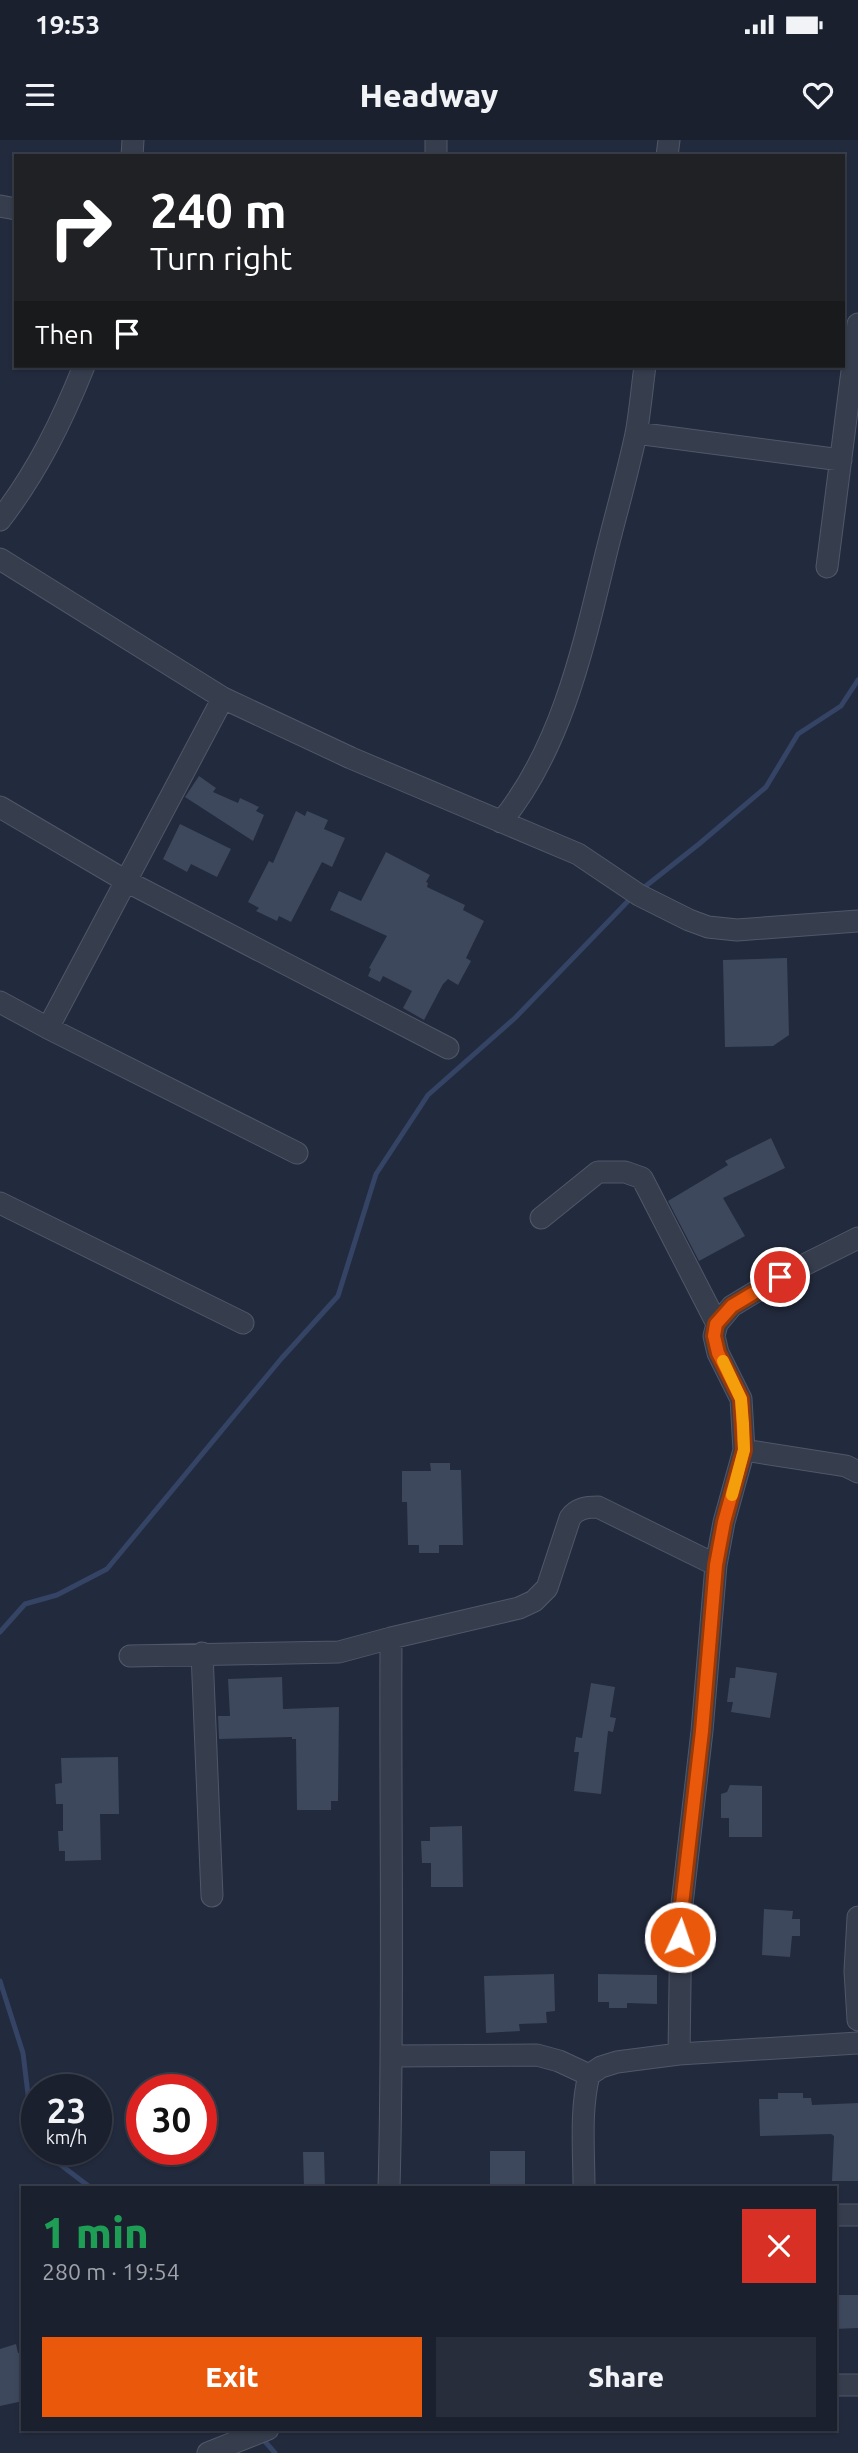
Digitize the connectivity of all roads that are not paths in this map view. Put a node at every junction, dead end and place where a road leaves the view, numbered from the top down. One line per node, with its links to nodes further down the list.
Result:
1 (858, 324): 2 (street)
2 (858, 332): 6 (street)
3 (83, 368): 7 (street)
4 (645, 368): 5 (street)
5 (636, 433): 6 (street); 12 (street)
6 (841, 460): 9 (street)
7 (0, 520)
8 (0, 559): 10 (street)
9 (827, 567)
10 (223, 698): 12 (street); 13 (street)
11 (0, 807): 13 (street)
12 (501, 822): 14 (street)
13 (126, 881): 16 (street); 17 (street)
14 (858, 921)
15 (0, 1002): 16 (street)
16 (48, 1028): 18 (street)
17 (448, 1048)
18 (297, 1153)
19 (0, 1203): 22 (street)
20 (541, 1218): 23 (street)
21 (858, 1238): 23 (street)
22 (243, 1323)
23 (716, 1324): 24 (street)
24 (744, 1450): 25 (street); 26 (street)
25 (854, 1466)
26 (716, 1565): 27 (street); 34 (street)
27 (391, 1638): 28 (street); 35 (street)
28 (202, 1653): 29 (street); 30 (street)
29 (130, 1656)
30 (212, 1896)
31 (858, 1917): 32 (street)
32 (858, 2020)
33 (858, 2043): 34 (street)
34 (679, 2054): 36 (street)
35 (393, 2056): 36 (street); 37 (street)
36 (589, 2075): 38 (street)
37 (389, 2186)
38 (584, 2186)
39 (837, 2215): 40 (street)
40 (858, 2215)
41 (837, 2385): 42 (street)
42 (858, 2385)
43 (263, 2431): 44 (street)
44 (208, 2453)

